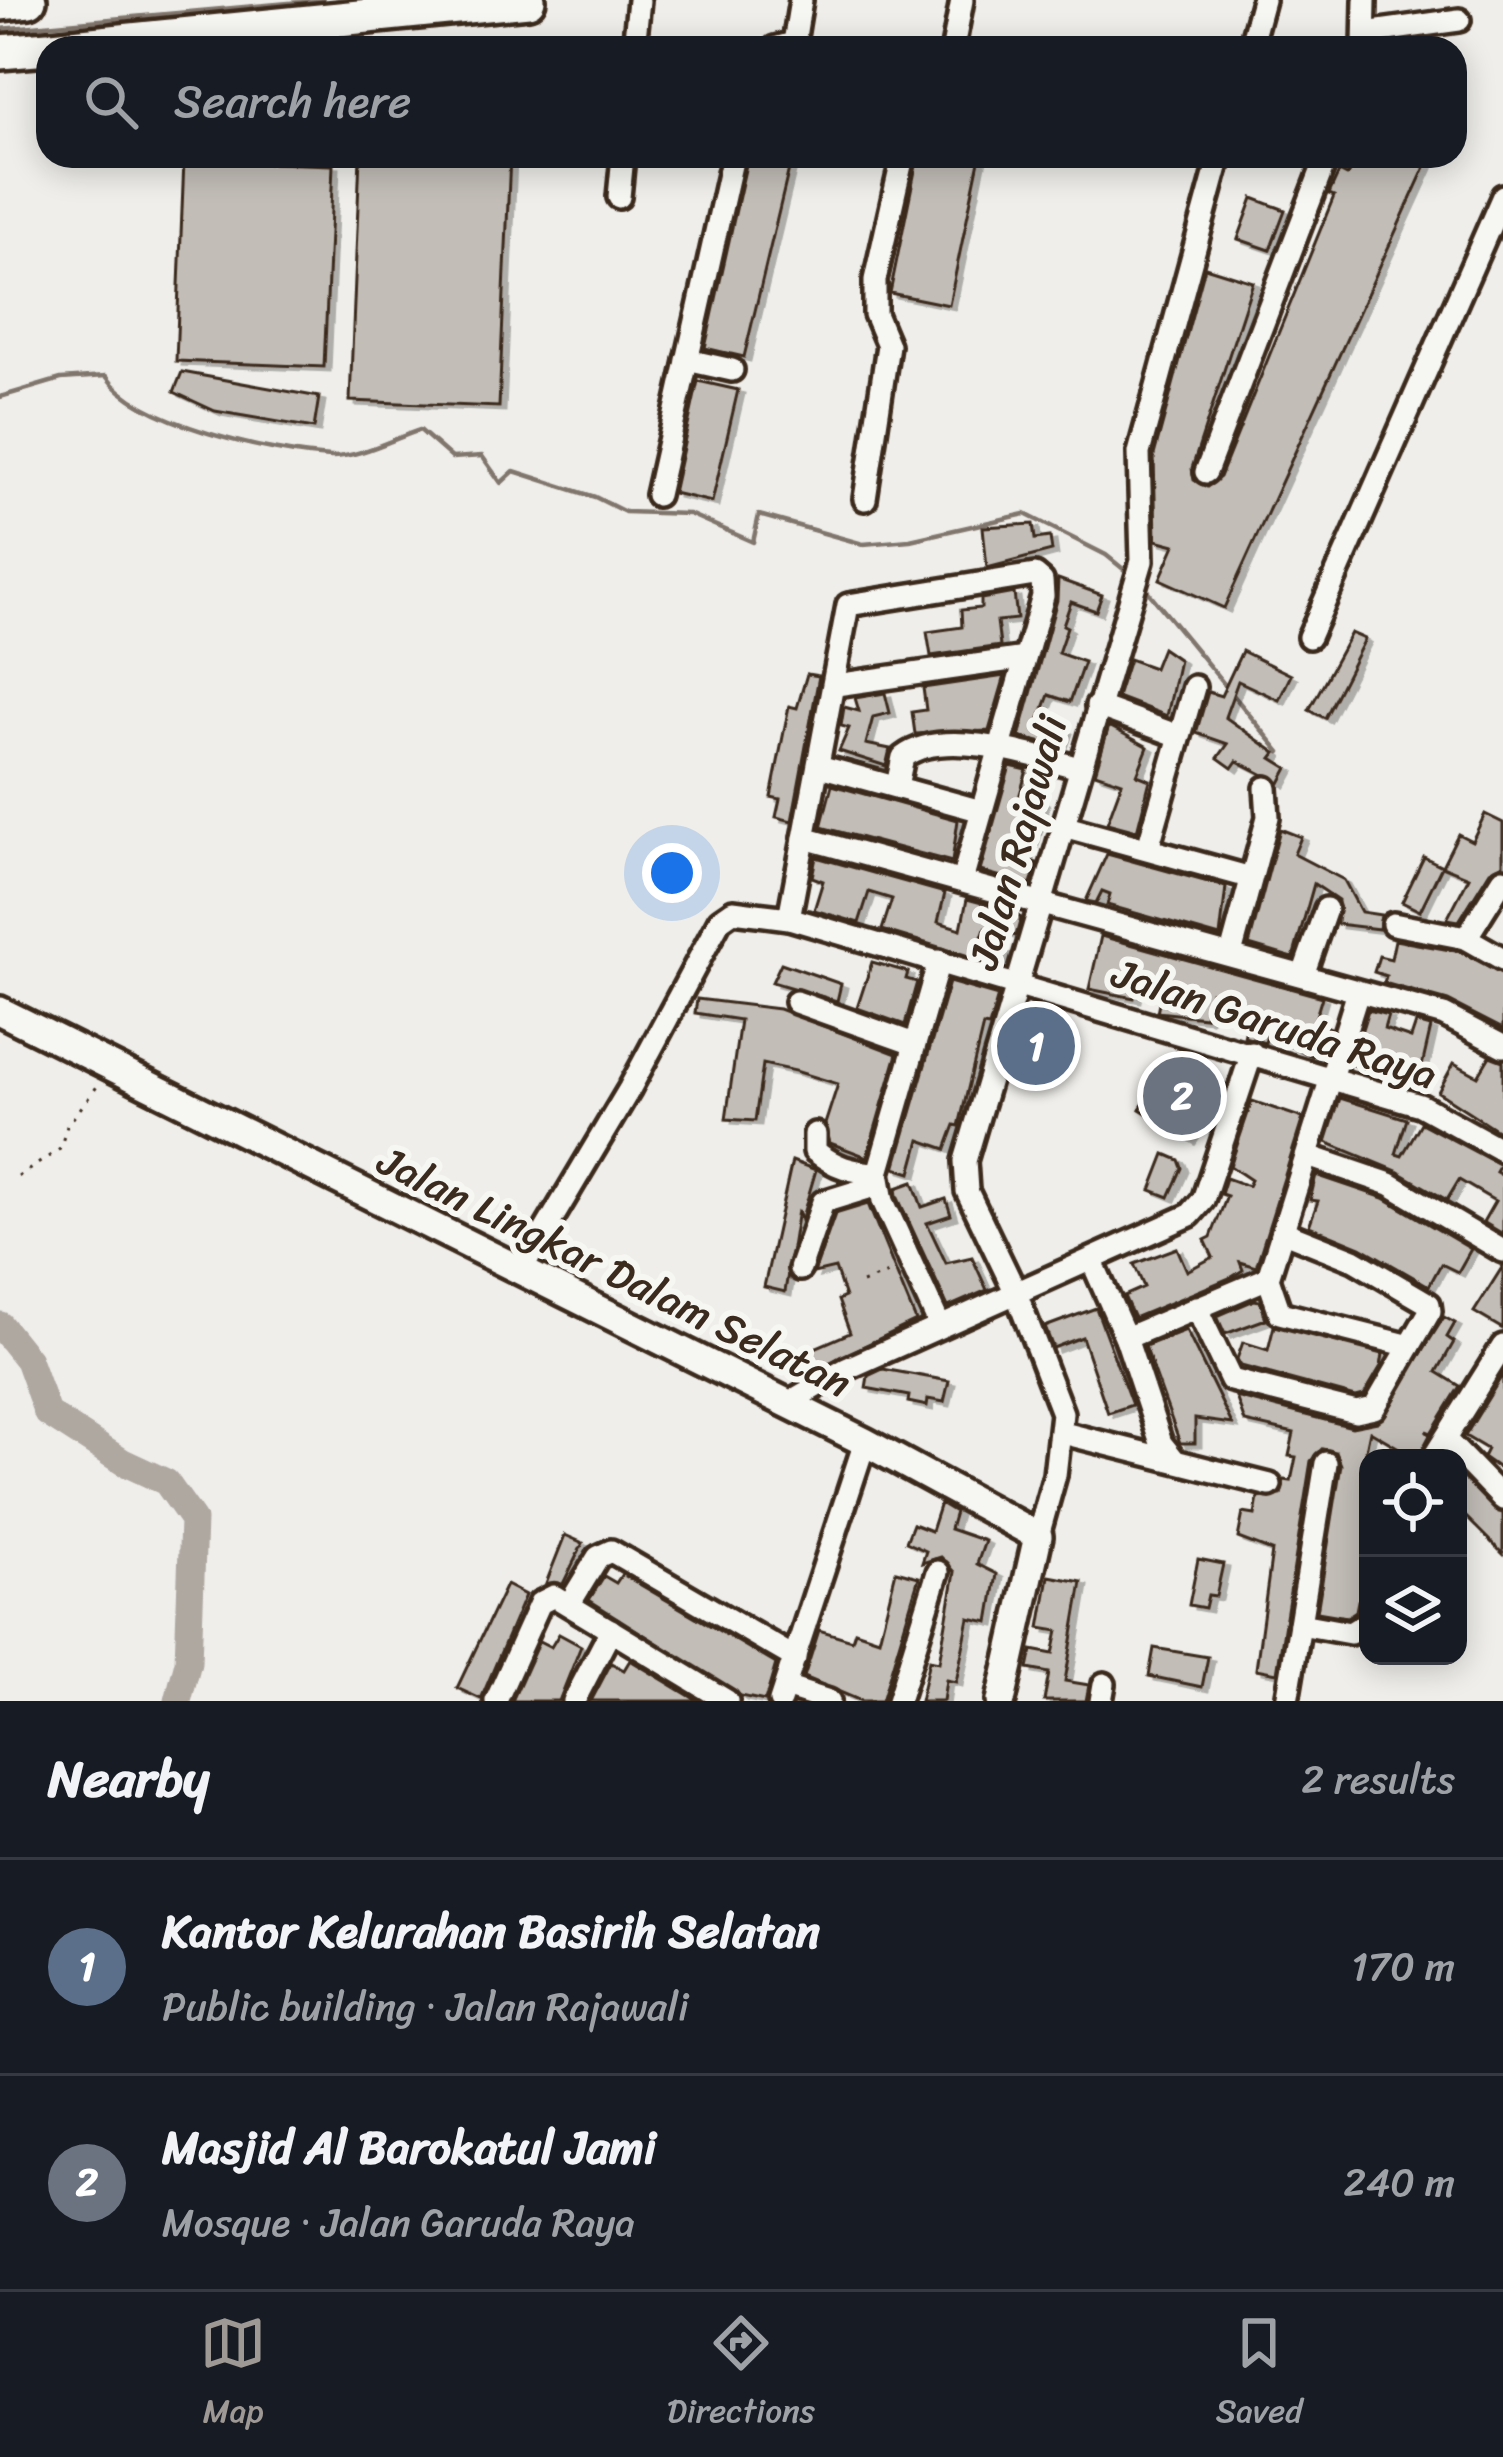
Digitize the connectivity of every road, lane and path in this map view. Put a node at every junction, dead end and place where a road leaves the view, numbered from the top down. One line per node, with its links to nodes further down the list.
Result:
1 (29, 0): 8 (highway)
2 (528, 0): 10 (highway)
3 (639, 0): 11 (street)
4 (801, 0): 12 (street)
5 (962, 0): 13 (street)
6 (1263, 0): 14 (street)
7 (1365, 0): 15 (street)
8 (0, 3)
9 (1459, 20): 16 (street)
10 (295, 36)
11 (635, 36)
12 (795, 36)
13 (954, 36)
14 (1253, 36)
15 (1364, 36)
16 (1383, 36)
17 (36, 49): 18 (highway)
18 (0, 52)
19 (622, 168): 25 (street)
20 (730, 168): 26 (street)
21 (900, 168): 30 (street)
22 (1217, 168): 35 (street, Jalan Rajawali)
23 (1322, 168): 28 (street)
24 (1503, 196): 31 (street)
25 (619, 197)
26 (687, 360): 27 (street); 29 (street)
27 (732, 370)
28 (1205, 472)
29 (657, 495)
30 (866, 500)
31 (1310, 637)
32 (1025, 658): 33 (street); 33 (street); 37 (street)
33 (836, 685): 38 (street)
34 (1194, 688): 36 (street)
35 (1096, 706): 36 (street); 39 (street, Jalan Rajawali)
36 (1180, 736): 45 (street)
37 (999, 746): 39 (street); 40 (street); 42 (street)
38 (819, 766): 40 (street); 44 (street)
39 (1079, 768): 43 (street, Jalan Rajawali)
40 (897, 786): 42 (street)
41 (1266, 788): 46 (street)
42 (979, 810): 48 (street)
43 (1063, 826): 45 (street); 49 (street, Jalan Rajawali)
44 (804, 838): 48 (street); 51 (street)
45 (1148, 848): 46 (street)
46 (1248, 877): 54 (street)
47 (1503, 879): 53 (street)
48 (962, 881): 49 (street)
49 (1039, 903): 54 (street); 58 (street, Jalan Rajawali)
50 (1326, 909): 57 (street)
51 (789, 918): 56 (street, Jalan Garuda Raya); 77 (street, Jalan Garuda Raya)
52 (1393, 924): 53 (street)
53 (1466, 938): 55 (street)
54 (1231, 954): 57 (street)
55 (1503, 959)
56 (939, 961): 58 (street, Jalan Garuda Raya); 62 (street)
57 (1303, 975): 59 (street)
58 (1017, 984): 64 (street, Jalan Garuda Raya); 80 (street, Jalan Rajawali)
59 (1358, 992): 63 (street); 66 (street)
60 (796, 1002): 62 (street)
61 (0, 1012): 65 (main road, Jalan Lingkar Dalam Selatan)
62 (914, 1044): 71 (street)
63 (1503, 1046)
64 (1252, 1053): 66 (street, Jalan Garuda Raya); 74 (street)
65 (107, 1066): 70 (path); 77 (main road, Jalan Lingkar Dalam Selatan)
66 (1333, 1078): 68 (street, Jalan Garuda Raya); 69 (street)
67 (815, 1134): 71 (street)
68 (1503, 1151)
69 (1308, 1156): 72 (street); 73 (street)
70 (18, 1177)
71 (878, 1179): 75 (street); 76 (street)
72 (1284, 1232): 78 (street); 84 (street)
73 (1503, 1251)
74 (1092, 1261): 80 (street); 83 (street)
75 (912, 1264): 79 (path); 82 (street)
76 (800, 1269)
77 (521, 1270): 86 (main road, Jalan Lingkar Dalam Selatan)
78 (1268, 1278): 81 (street); 84 (street)
79 (862, 1283)
80 (1016, 1293): 82 (street); 87 (street, Jalan Rajawali)
81 (1196, 1307): 83 (street); 84 (street)
82 (940, 1327): 86 (street)
83 (1126, 1338): 90 (street)
84 (1410, 1346)
85 (1503, 1346): 89 (street)
86 (786, 1404): 88 (main road, Jalan Lingkar Dalam Selatan)
87 (1063, 1433): 90 (street); 95 (street, Jalan Rajawali)
88 (865, 1442): 95 (main road, Jalan Lingkar Dalam Selatan); 101 (street)
89 (1440, 1449)
90 (1172, 1458): 93 (street)
91 (1326, 1463): 98 (street)
92 (1467, 1469): 94 (street)
93 (1270, 1485)
94 (1502, 1496)
95 (1038, 1536): 108 (main road)
96 (938, 1572): 107 (street)
97 (570, 1604): 100 (street); 101 (street); 103 (street)
98 (1300, 1624): 99 (street); 109 (street)
99 (1359, 1628)
100 (611, 1630): 104 (street); 105 (street)
101 (795, 1658): 102 (street)
102 (782, 1694): 106 (street)
103 (496, 1701)
104 (574, 1701)
105 (727, 1701)
106 (829, 1701)
107 (898, 1701)
108 (1001, 1701)
109 (1287, 1701)

